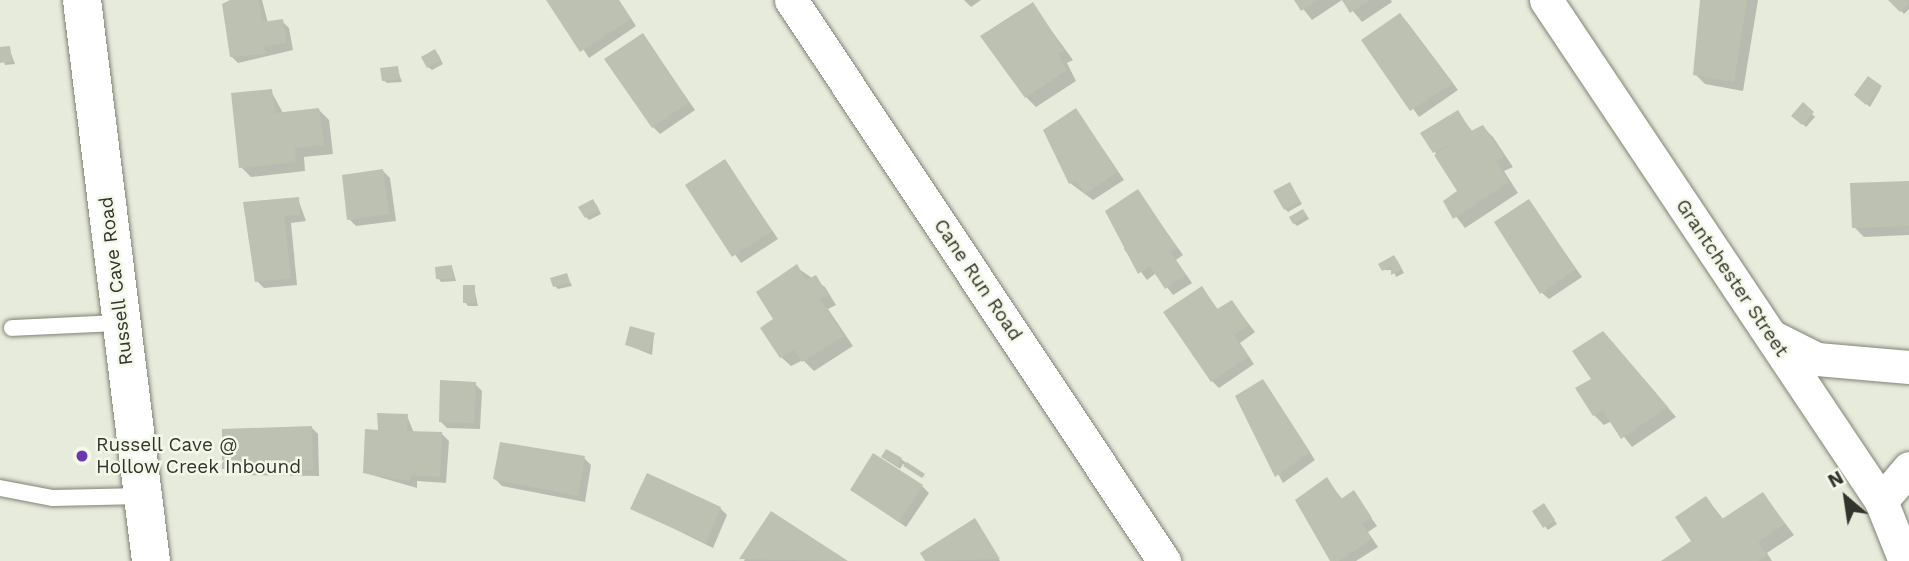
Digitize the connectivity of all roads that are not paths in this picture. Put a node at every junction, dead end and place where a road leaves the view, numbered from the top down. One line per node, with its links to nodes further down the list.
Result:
1 (82, 0): 4 (main road, Russell Cave Road)
2 (791, 0): 13 (street, Cane Run Road)
3 (1552, 4): 6 (street, Grantchester Street)
4 (120, 323): 5 (lane); 10 (main road, Russell Cave Road)
5 (12, 328)
6 (1770, 336): 7 (street); 11 (street, Grantchester Street)
7 (1909, 367)
8 (1909, 468): 11 (street)
9 (0, 488): 10 (lane)
10 (143, 496): 12 (main road, Russell Cave Road)
11 (1881, 500): 14 (street, Grantchester Street)
12 (151, 561)
13 (1164, 561)
14 (1905, 561)

